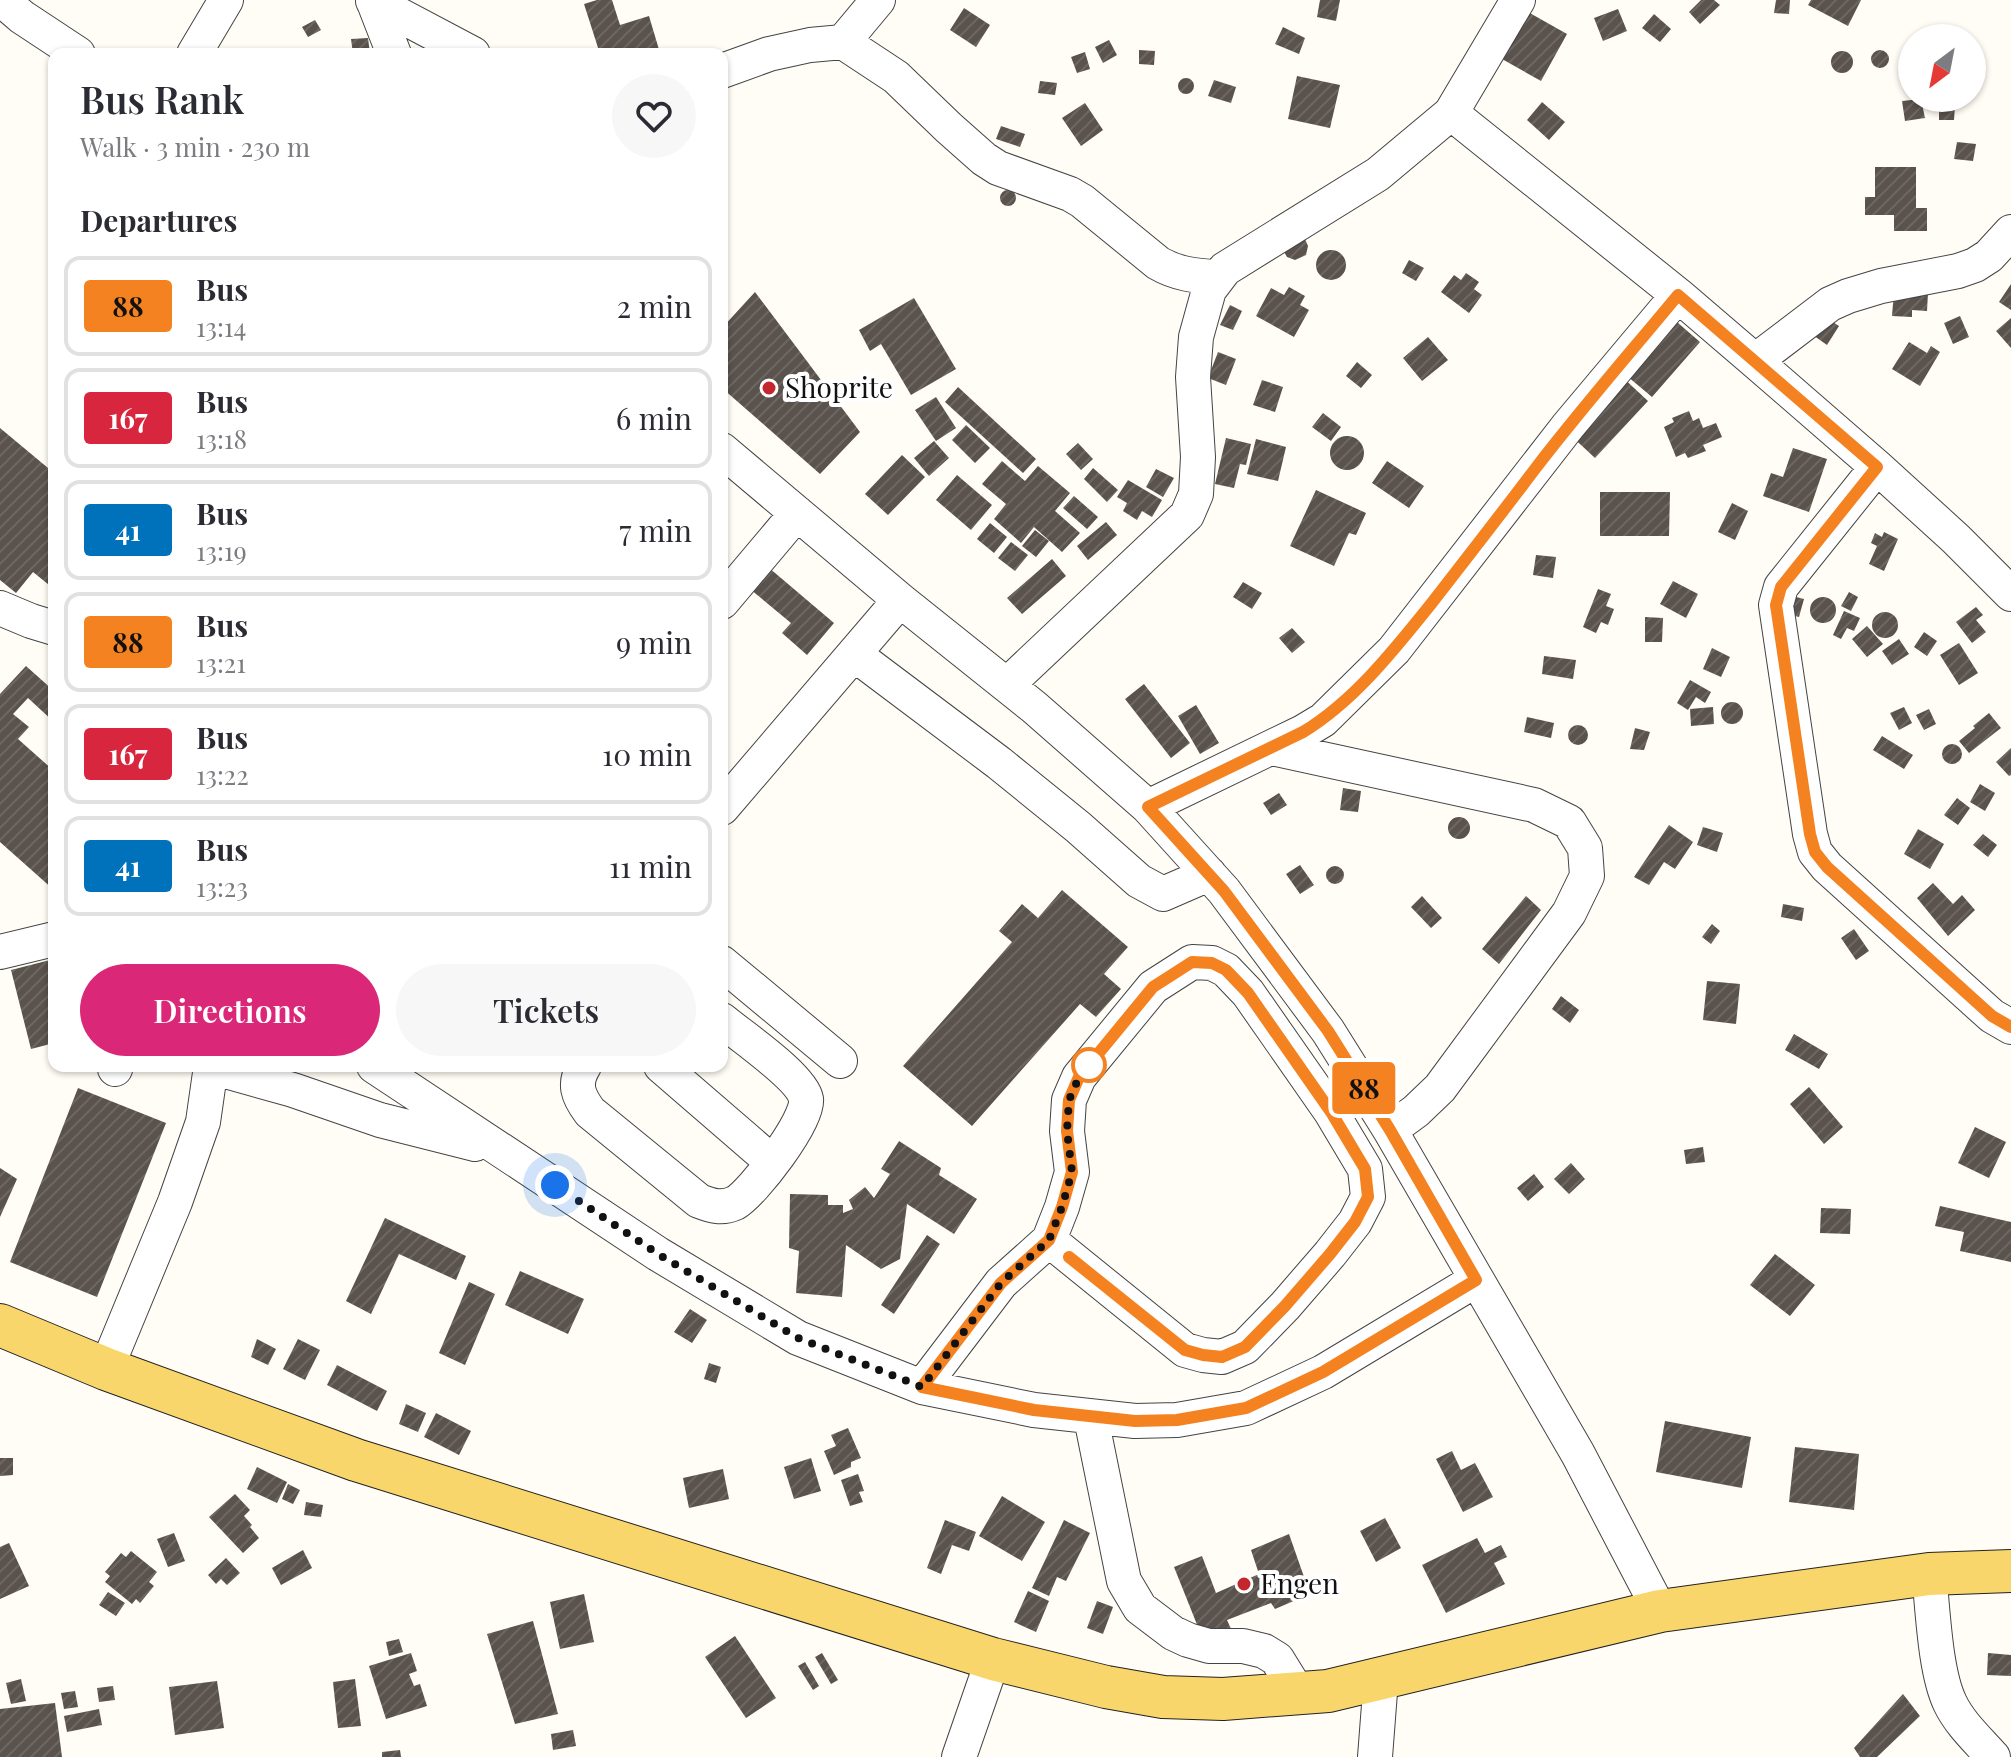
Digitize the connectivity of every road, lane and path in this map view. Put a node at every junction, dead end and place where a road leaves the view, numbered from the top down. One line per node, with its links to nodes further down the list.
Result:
1 (2, 0): 7 (street)
2 (226, 0): 8 (street)
3 (373, 0): 9 (street); 10 (street)
4 (878, 0): 6 (street)
5 (1518, 0): 12 (street)
6 (843, 42): 11 (street); 14 (street)
7 (69, 48)
8 (198, 48)
9 (392, 48)
10 (462, 48)
11 (728, 69)
12 (1451, 113): 14 (street); 15 (street)
13 (2011, 232): 16 (street)
14 (1217, 277): 26 (street)
15 (1678, 295): 16 (street); 27 (street)
16 (1755, 361): 18 (street)
17 (728, 455): 19 (street)
18 (1877, 467): 20 (street); 35 (street)
19 (797, 513): 21 (street); 22 (street)
20 (2011, 594)
21 (728, 595)
22 (900, 600): 25 (street); 26 (street)
23 (0, 608): 24 (street)
24 (48, 626)
25 (854, 654): 28 (street); 30 (street)
26 (1007, 685): 29 (street)
27 (1272, 748): 29 (street); 42 (street)
28 (728, 801)
29 (1148, 807): 30 (street)
30 (1209, 874): 42 (street)
31 (48, 940): 32 (street)
32 (0, 952)
33 (728, 968): 36 (street)
34 (728, 1025): 44 (street)
35 (2011, 1027)
36 (840, 1061)
37 (210, 1072): 48 (street)
38 (229, 1072): 43 (street)
39 (383, 1072): 43 (street)
40 (581, 1072): 44 (street)
41 (668, 1072): 44 (street)
42 (1390, 1130): 46 (street)
43 (503, 1151): 49 (street)
44 (772, 1162)
45 (1049, 1240): 45 (street); 49 (street)
46 (1476, 1280): 50 (street); 53 (street)
47 (0, 1325): 48 (main road)
48 (106, 1369): 54 (main road)
49 (922, 1387): 50 (street)
50 (1091, 1418): 56 (street)
51 (2011, 1571): 52 (main road)
52 (1929, 1574): 53 (main road); 59 (street)
53 (1660, 1611): 55 (main road)
54 (993, 1659): 56 (main road); 57 (street)
55 (1381, 1679): 56 (main road); 58 (street)
56 (1298, 1693)
57 (959, 1757)
58 (1375, 1757)
59 (1993, 1757)

